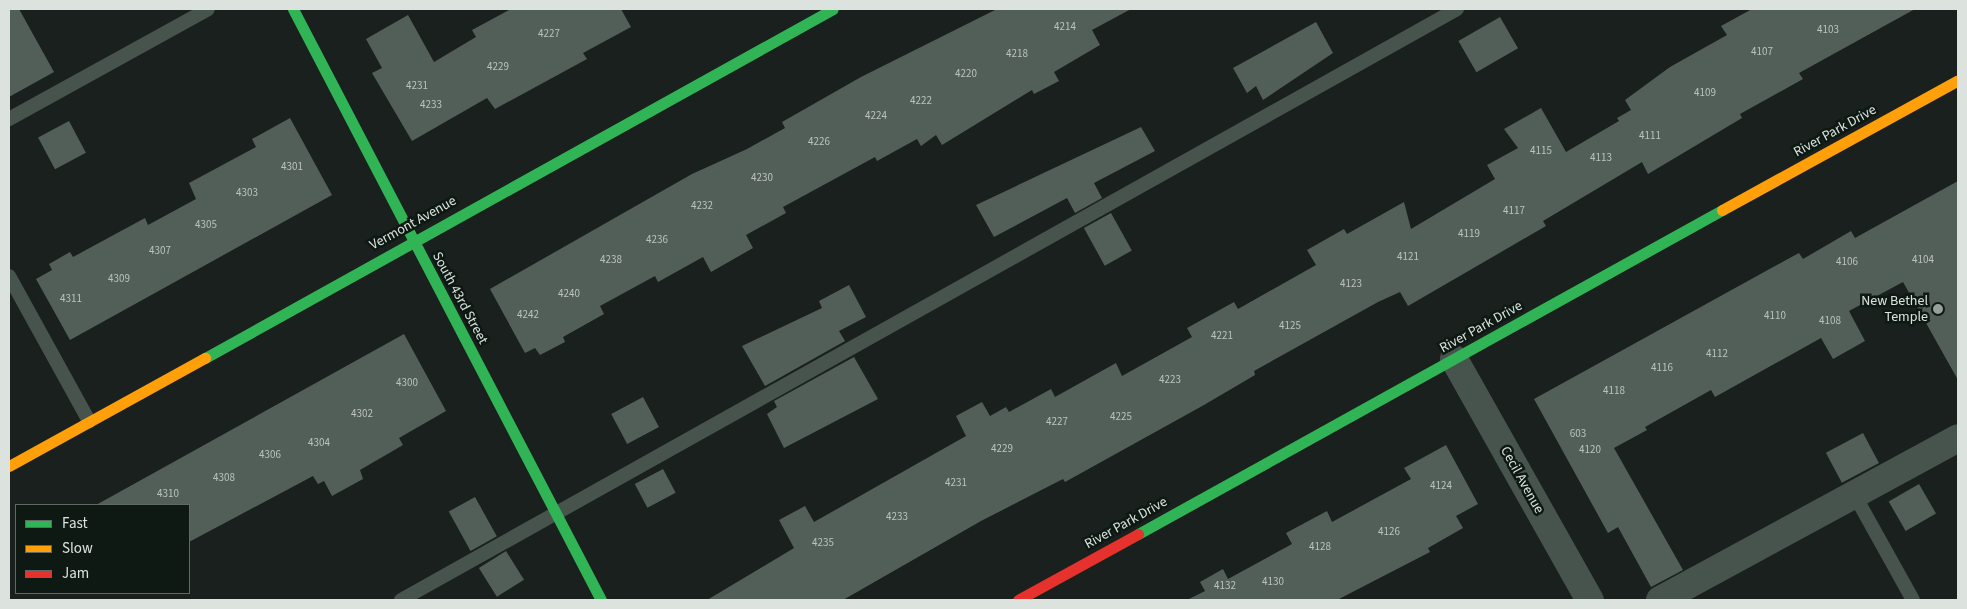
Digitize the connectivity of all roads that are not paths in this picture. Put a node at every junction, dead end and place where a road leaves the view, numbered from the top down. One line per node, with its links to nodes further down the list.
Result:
1 (208, 9): 6 (lane)
2 (293, 9): 7 (street, South 43rd Street)
3 (833, 9): 7 (street, Vermont Avenue)
4 (1458, 9): 14 (lane)
5 (1958, 80): 9 (street, River Park Drive)
6 (9, 119)
7 (414, 240): 10 (street, Vermont Avenue); 14 (street, South 43rd Street)
8 (9, 276): 10 (lane)
9 (1454, 359): 17 (street, River Park Drive); 18 (street, Cecil Avenue)
10 (89, 421): 12 (street, Vermont Avenue)
11 (1958, 438): 13 (street)
12 (9, 466)
13 (1854, 494): 19 (street); 20 (lane)
14 (556, 516): 15 (lane); 16 (street, South 43rd Street)
15 (401, 600)
16 (601, 600)
17 (1018, 600)
18 (1590, 600)
19 (1660, 600)
20 (1912, 600)

